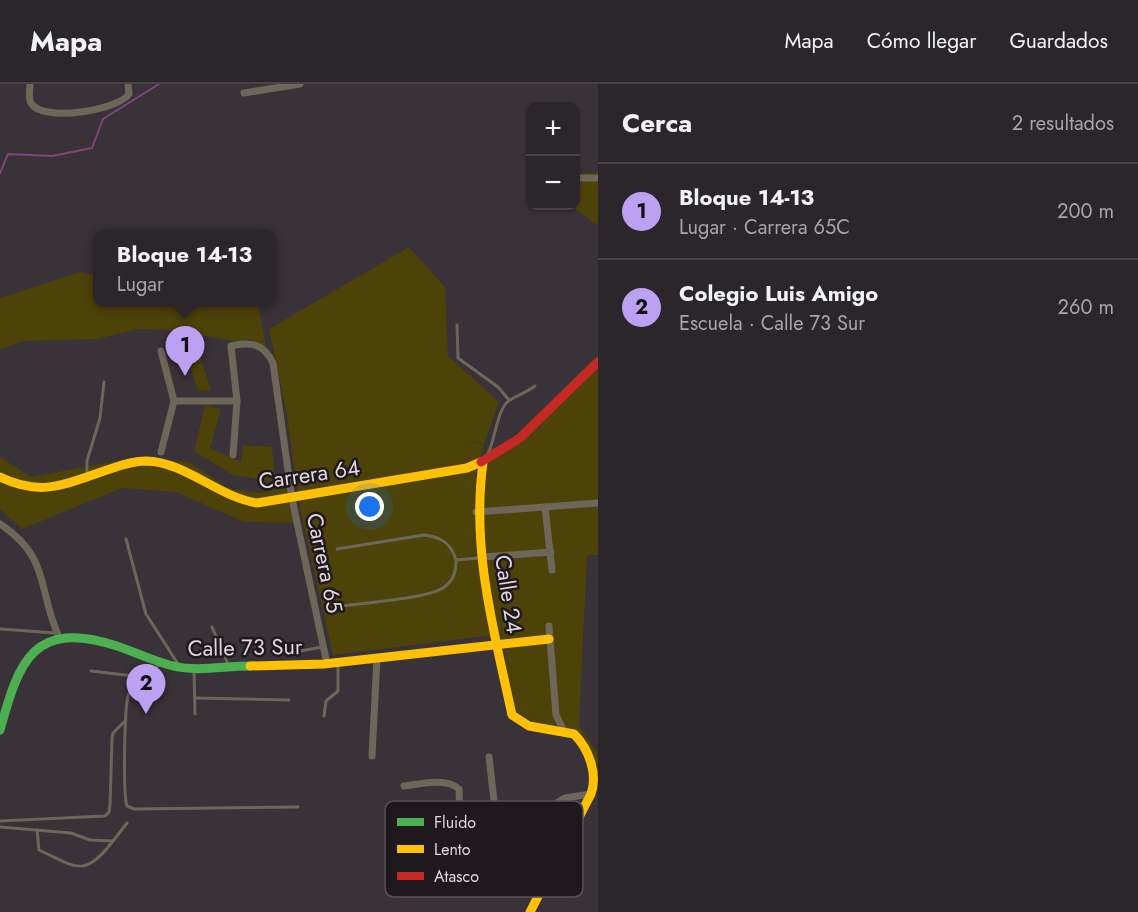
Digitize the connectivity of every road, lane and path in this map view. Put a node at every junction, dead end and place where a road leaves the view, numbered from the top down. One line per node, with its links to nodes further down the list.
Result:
1 (30, 84): 2 (street)
2 (128, 84)
3 (300, 84): 4 (street)
4 (244, 93)
5 (580, 178): 6 (street)
6 (598, 178)
7 (457, 325): 12 (lane)
8 (161, 351): 13 (street)
9 (598, 362): 17 (street, Carrera 64)
10 (104, 382): 19 (lane)
11 (535, 386): 12 (lane)
12 (509, 400): 17 (lane)
13 (174, 401): 14 (street); 15 (street)
14 (237, 402): 16 (street); 20 (street, Carrera 65)
15 (161, 452)
16 (233, 455)
17 (483, 463): 20 (street, Carrera 64); 23 (street, Calle 24)
18 (0, 477): 19 (street, Carrera 64)
19 (88, 478): 20 (street, Carrera 64)
20 (292, 499): 38 (street, Carrera 65)
21 (598, 503): 22 (street)
22 (545, 507): 23 (street); 27 (street)
23 (476, 512): 28 (street, Calle 24)
24 (0, 524): 35 (street)
25 (126, 539): 44 (lane)
26 (337, 549): 29 (lane)
27 (551, 552): 28 (street); 30 (street)
28 (483, 557): 29 (lane); 37 (street, Calle 24)
29 (456, 560): 31 (lane)
30 (552, 570)
31 (336, 607)
32 (549, 626): 36 (street)
33 (212, 627): 43 (lane)
34 (0, 628): 35 (lane)
35 (58, 636): 41 (street, Calle 73 Sur); 54 (street)
36 (549, 639): 37 (street, Calle 73 Sur); 53 (street)
37 (497, 641): 40 (street, Calle 73 Sur); 53 (street, Calle 24)
38 (325, 647): 39 (lane); 42 (street, Carrera 65)
39 (294, 652)
40 (377, 658): 42 (street, Calle 73 Sur); 55 (street)
41 (161, 663): 44 (street, Calle 73 Sur); 47 (lane)
42 (333, 663): 43 (street, Calle 73 Sur); 51 (lane)
43 (229, 666): 45 (street, Calle 73 Sur)
44 (180, 668): 45 (street, Calle 73 Sur)
45 (194, 669): 48 (lane)
46 (92, 670): 47 (lane)
47 (142, 677): 52 (lane)
48 (195, 698): 49 (lane); 50 (lane)
49 (289, 700)
50 (195, 714)
51 (324, 716)
52 (126, 720): 62 (lane); 64 (lane)
53 (563, 729): 58 (street)
54 (0, 730)
55 (372, 756)
56 (489, 756): 60 (street)
57 (404, 786): 59 (street)
58 (594, 787): 61 (street); 63 (street)
59 (460, 801)
60 (494, 801)
61 (560, 801)
62 (298, 807)
63 (583, 808)
64 (0, 822)
65 (127, 823): 68 (lane)
66 (0, 827): 67 (lane)
67 (37, 830): 68 (lane); 68 (lane)
68 (113, 841)
69 (538, 897): 70 (street)
70 (530, 912)

